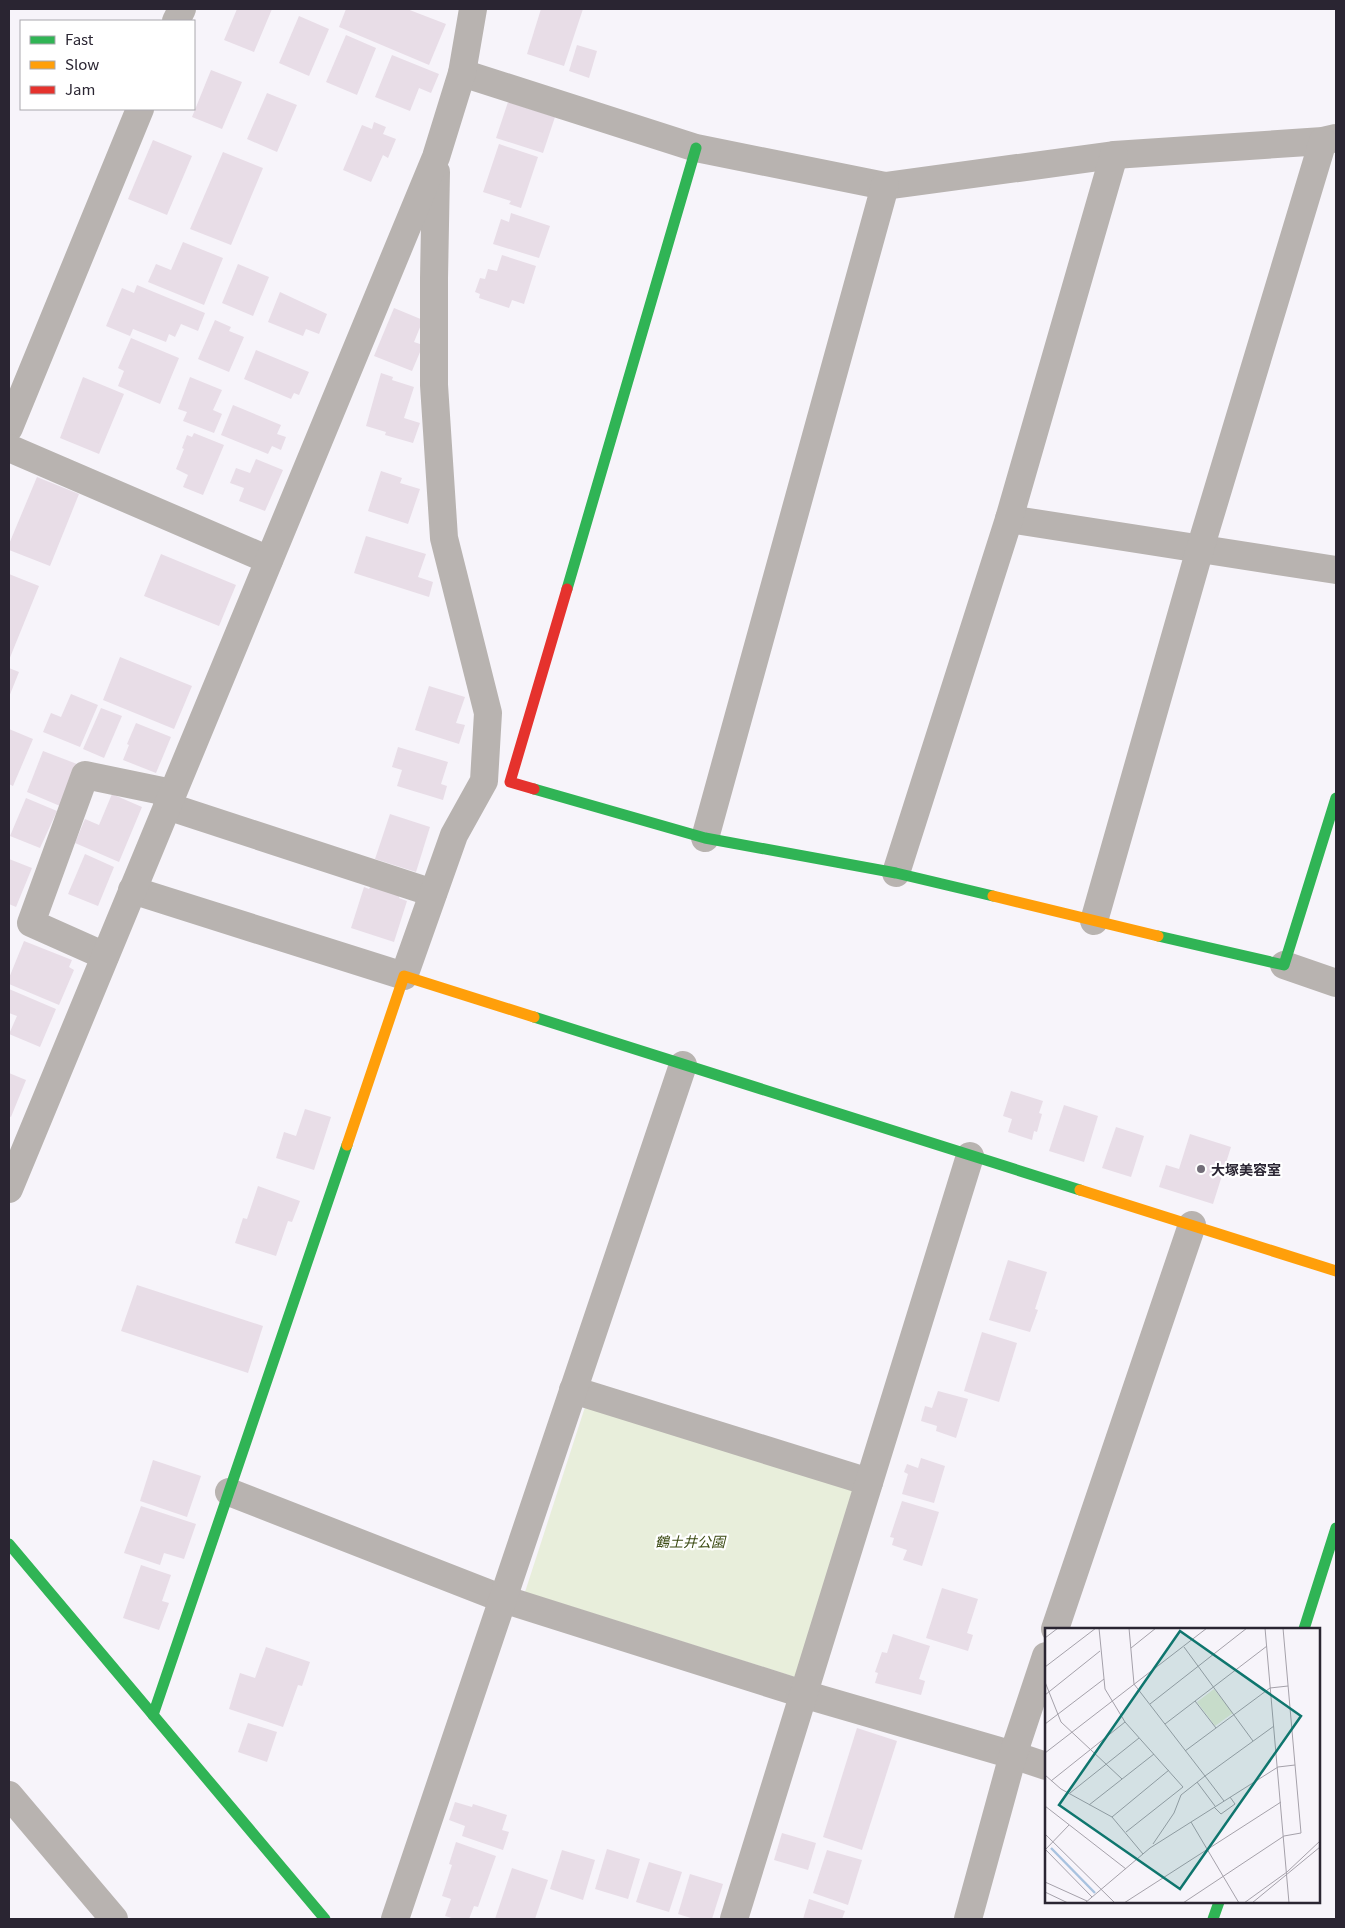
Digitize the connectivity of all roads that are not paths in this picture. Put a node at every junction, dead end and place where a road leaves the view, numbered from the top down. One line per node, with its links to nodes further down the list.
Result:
1 (473, 9): 2 (street)
2 (462, 73): 5 (street); 7 (street)
3 (140, 110): 9 (street)
4 (1330, 139): 6 (street); 12 (street)
5 (696, 148): 8 (street); 16 (street)
6 (1114, 154): 8 (street); 11 (street)
7 (436, 157): 13 (street); 15 (street)
8 (885, 186): 19 (street)
9 (9, 428)
10 (9, 448): 13 (street)
11 (1009, 519): 12 (street); 20 (street)
12 (1200, 549): 14 (street); 23 (street)
13 (269, 560): 18 (street)
14 (1336, 570)
15 (484, 781): 16 (street); 22 (street)
16 (510, 782): 19 (street)
17 (1336, 798): 25 (street)
18 (169, 800): 21 (street); 22 (street); 24 (street)
19 (705, 838): 20 (street)
20 (896, 873): 23 (street)
21 (132, 890): 24 (street); 26 (street)
22 (433, 894): 26 (street)
23 (1094, 921): 25 (street)
24 (105, 956): 30 (street)
25 (1284, 965): 27 (street)
26 (404, 976): 28 (street); 35 (street)
27 (1336, 983)
28 (683, 1065): 29 (street); 33 (street)
29 (970, 1156): 31 (street); 34 (street)
30 (9, 1189)
31 (1192, 1225): 32 (street); 39 (street)
32 (1336, 1271)
33 (573, 1390): 34 (street); 38 (street)
34 (869, 1482): 42 (street)
35 (229, 1492): 38 (street); 43 (street)
36 (1336, 1528): 40 (street)
37 (9, 1544): 43 (street)
38 (503, 1599): 42 (street); 50 (street)
39 (1055, 1628)
40 (1304, 1628)
41 (1045, 1659): 44 (street)
42 (803, 1694): 44 (street); 51 (street)
43 (153, 1715): 49 (street)
44 (1013, 1755): 45 (street); 52 (street)
45 (1045, 1766)
46 (9, 1795): 48 (street)
47 (1219, 1903): 53 (street)
48 (114, 1919)
49 (325, 1919)
50 (395, 1919)
51 (734, 1919)
52 (968, 1919)
53 (1214, 1919)

